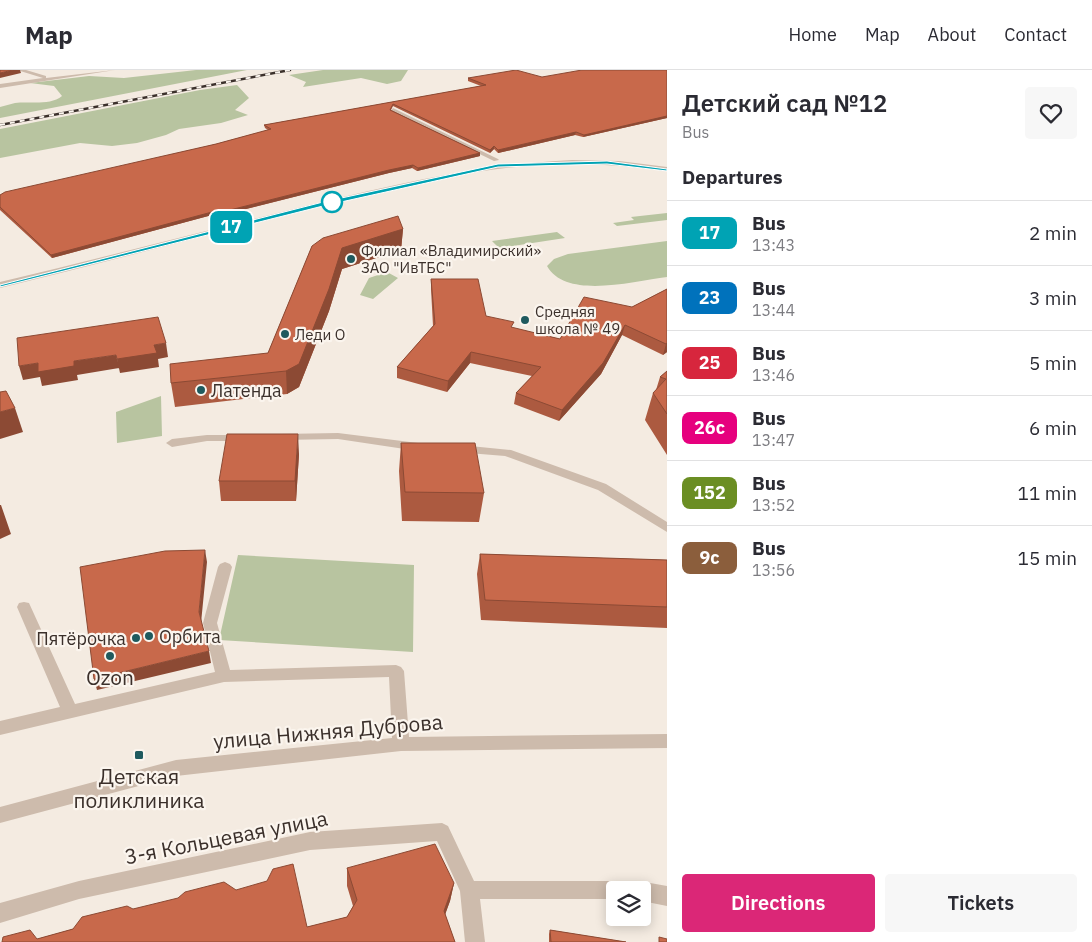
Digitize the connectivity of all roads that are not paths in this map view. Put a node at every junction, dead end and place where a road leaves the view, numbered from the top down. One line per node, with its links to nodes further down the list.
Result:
1 (20, 70): 3 (street)
2 (112, 70): 3 (street)
3 (49, 79): 4 (street)
4 (16, 84): 5 (street); 6 (street)
5 (0, 86)
6 (30, 89)
7 (393, 110): 8 (street)
8 (496, 160)
9 (667, 170): 10 (street)
10 (0, 285)
11 (254, 437): 13 (street)
12 (273, 437): 14 (street)
13 (172, 443)
14 (428, 447)
15 (447, 448): 16 (street)
16 (667, 528)
17 (225, 567): 19 (street)
18 (24, 607): 20 (street)
19 (224, 676): 20 (street); 23 (street)
20 (70, 712): 21 (street)
21 (0, 728)
22 (667, 741): 23 (street, улица Нижняя Дуброва)
23 (401, 744): 24 (street, улица Нижняя Дуброва)
24 (0, 815)
25 (469, 890): 26 (street); 29 (street, 3-я Кольцевая улица); 30 (street)
26 (606, 890)
27 (651, 892): 28 (street)
28 (667, 896)
29 (0, 913)
30 (475, 942)

